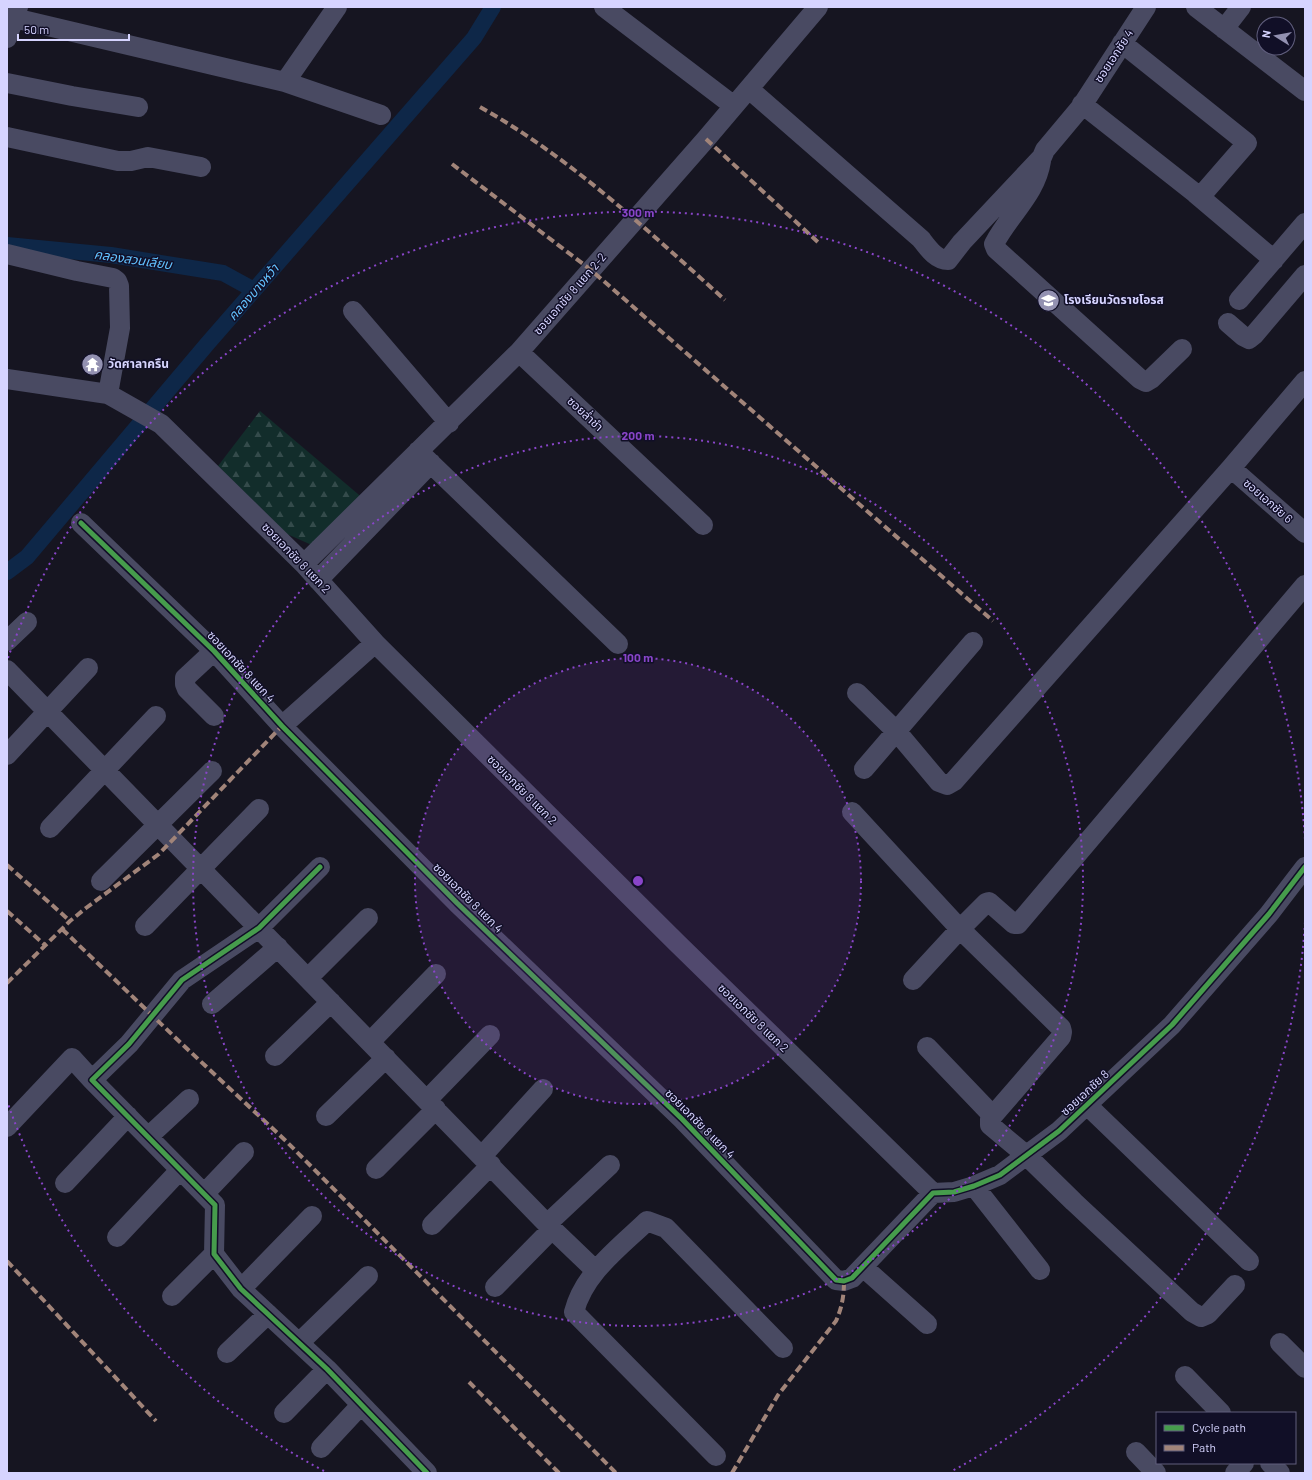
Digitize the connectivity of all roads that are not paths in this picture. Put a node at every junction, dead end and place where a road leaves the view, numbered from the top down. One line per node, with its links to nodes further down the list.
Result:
1 (337, 7): 11 (street)
2 (604, 7): 17 (street)
3 (818, 7): 13 (street, ซอยเอกชัย 8 แยก 2-2)
4 (1146, 7): 10 (street, ซอยเอกชัย 4)
5 (1196, 7): 8 (street)
6 (1241, 7): 8 (street)
7 (16, 13): 9 (street); 11 (street)
8 (1224, 29): 14 (street)
9 (7, 38)
10 (1122, 43): 15 (street, ซอยเอกชัย 4); 22 (street)
11 (285, 82): 18 (street)
12 (7, 83): 16 (street)
13 (749, 89): 17 (street, ซอยเอกชัย 8 แยก 2-2); 20 (street)
14 (1305, 91)
15 (1082, 104): 20 (street, ซอยเอกชัย 4); 22 (street)
16 (138, 106)
17 (734, 106): 31 (street, ซอยเอกชัย 8 แยก 2-2)
18 (381, 115)
19 (7, 137): 21 (street)
20 (1042, 157): 30 (street)
21 (202, 167)
22 (1200, 197): 25 (street)
23 (1305, 223): 25 (street)
24 (7, 254): 34 (street)
25 (1274, 260): 27 (street)
26 (1305, 275): 29 (street)
27 (1239, 300)
28 (353, 311): 35 (street)
29 (1228, 323)
30 (1182, 349)
31 (519, 352): 35 (street, ซอยเอกชัย 8 แยก 2-2); 39 (street, ซอยล่ำชำ)
32 (7, 378): 34 (street)
33 (1305, 381): 37 (street)
34 (108, 394): 41 (street, ซอยเอกชัย 8 แยก 2)
35 (448, 422): 36 (street, ซอยเอกชัย 8 แยก 2-2)
36 (425, 457): 41 (street, ซอยเอกชัย 8 แยก 2-2); 42 (street); 48 (street)
37 (1231, 468): 40 (street, ซอยเอกชัย 6); 57 (street)
38 (81, 523): 49 (street, ซอยเอกชัย 8 แยก 4)
39 (703, 525)
40 (1304, 532)
41 (304, 564): 42 (street, ซอยเอกชัย 8 แยก 2)
42 (318, 580): 47 (street, ซอยเอกชัย 8 แยก 2)
43 (1305, 585): 73 (street)
44 (27, 622): 45 (street)
45 (7, 641)
46 (973, 642): 57 (street)
47 (375, 643): 56 (street); 103 (street, ซอยเอกชัย 8 แยก 2)
48 (618, 644)
49 (214, 651): 55 (street); 56 (street, ซอยเอกชัย 8 แยก 4)
50 (88, 668): 53 (street)
51 (7, 670): 53 (street)
52 (857, 693): 57 (street)
53 (48, 712): 58 (street); 59 (street)
54 (156, 716): 59 (street)
55 (214, 716)
56 (282, 726): 111 (street, ซอยเอกชัย 8 แยก 4)
57 (897, 732): 60 (street)
58 (7, 755)
59 (105, 770): 64 (street); 65 (street)
60 (864, 770)
61 (212, 771): 64 (street)
62 (259, 809): 68 (street)
63 (852, 812): 73 (street)
64 (158, 824): 68 (street); 69 (street)
65 (50, 828)
66 (320, 867): 72 (street)
67 (1305, 867): 89 (street, ซอยเอกชัย 8)
68 (201, 868): 71 (street); 72 (street)
69 (101, 881)
70 (368, 918): 76 (street)
71 (145, 926)
72 (259, 928): 74 (street); 85 (street)
73 (960, 929): 77 (street); 92 (street)
74 (278, 947): 76 (street); 79 (street)
75 (436, 974): 81 (street)
76 (308, 978): 78 (street)
77 (913, 980)
78 (331, 1002): 81 (street); 83 (street)
79 (212, 1004)
80 (490, 1035): 88 (street)
81 (370, 1042): 84 (street)
82 (927, 1047): 92 (street)
83 (275, 1056)
84 (386, 1058): 88 (street); 91 (street)
85 (92, 1080): 90 (street); 93 (street)
86 (543, 1089): 97 (street)
87 (189, 1098): 94 (street)
88 (432, 1104): 97 (street); 99 (street)
89 (1087, 1105): 96 (street, ซอยเอกชัย 8); 110 (street)
90 (128, 1116): 94 (street); 101 (street)
91 (326, 1116)
92 (993, 1116): 96 (street)
93 (7, 1127)
94 (148, 1137): 100 (street)
95 (244, 1152): 104 (street)
96 (1027, 1156): 102 (street, ซอยเอกชัย 8); 115 (street)
97 (486, 1160): 106 (street); 107 (street)
98 (610, 1165): 107 (street)
99 (376, 1169)
100 (180, 1170): 104 (street); 108 (street)
101 (65, 1183)
102 (974, 1186): 103 (street, ซอยเอกชัย 8); 113 (street)
103 (933, 1193): 111 (street)
104 (204, 1194): 109 (street)
105 (312, 1216): 117 (street)
106 (432, 1225)
107 (550, 1227): 112 (street); 116 (street)
108 (117, 1237)
109 (214, 1254): 117 (street); 118 (street)
110 (1249, 1261)
111 (863, 1267): 120 (street)
112 (595, 1270): 123 (street); 133 (street)
113 (1040, 1270)
114 (368, 1276): 121 (street)
115 (1235, 1285)
116 (495, 1287)
117 (241, 1289): 119 (street)
118 (172, 1296)
119 (268, 1314): 121 (street); 124 (street)
120 (927, 1324)
121 (299, 1343): 126 (street)
122 (1280, 1343): 125 (street)
123 (783, 1348)
124 (227, 1353)
125 (1305, 1368)
126 (327, 1369): 128 (street); 130 (street)
127 (1185, 1376): 129 (street)
128 (361, 1405): 131 (street); 136 (street)
129 (1221, 1412)
130 (284, 1413)
131 (320, 1448)
132 (1136, 1452): 137 (street)
133 (716, 1456)
134 (1243, 1464): 138 (street)
135 (1271, 1464): 139 (street)
136 (420, 1471)
137 (1156, 1473)
138 (1235, 1473)
139 (1280, 1473)

